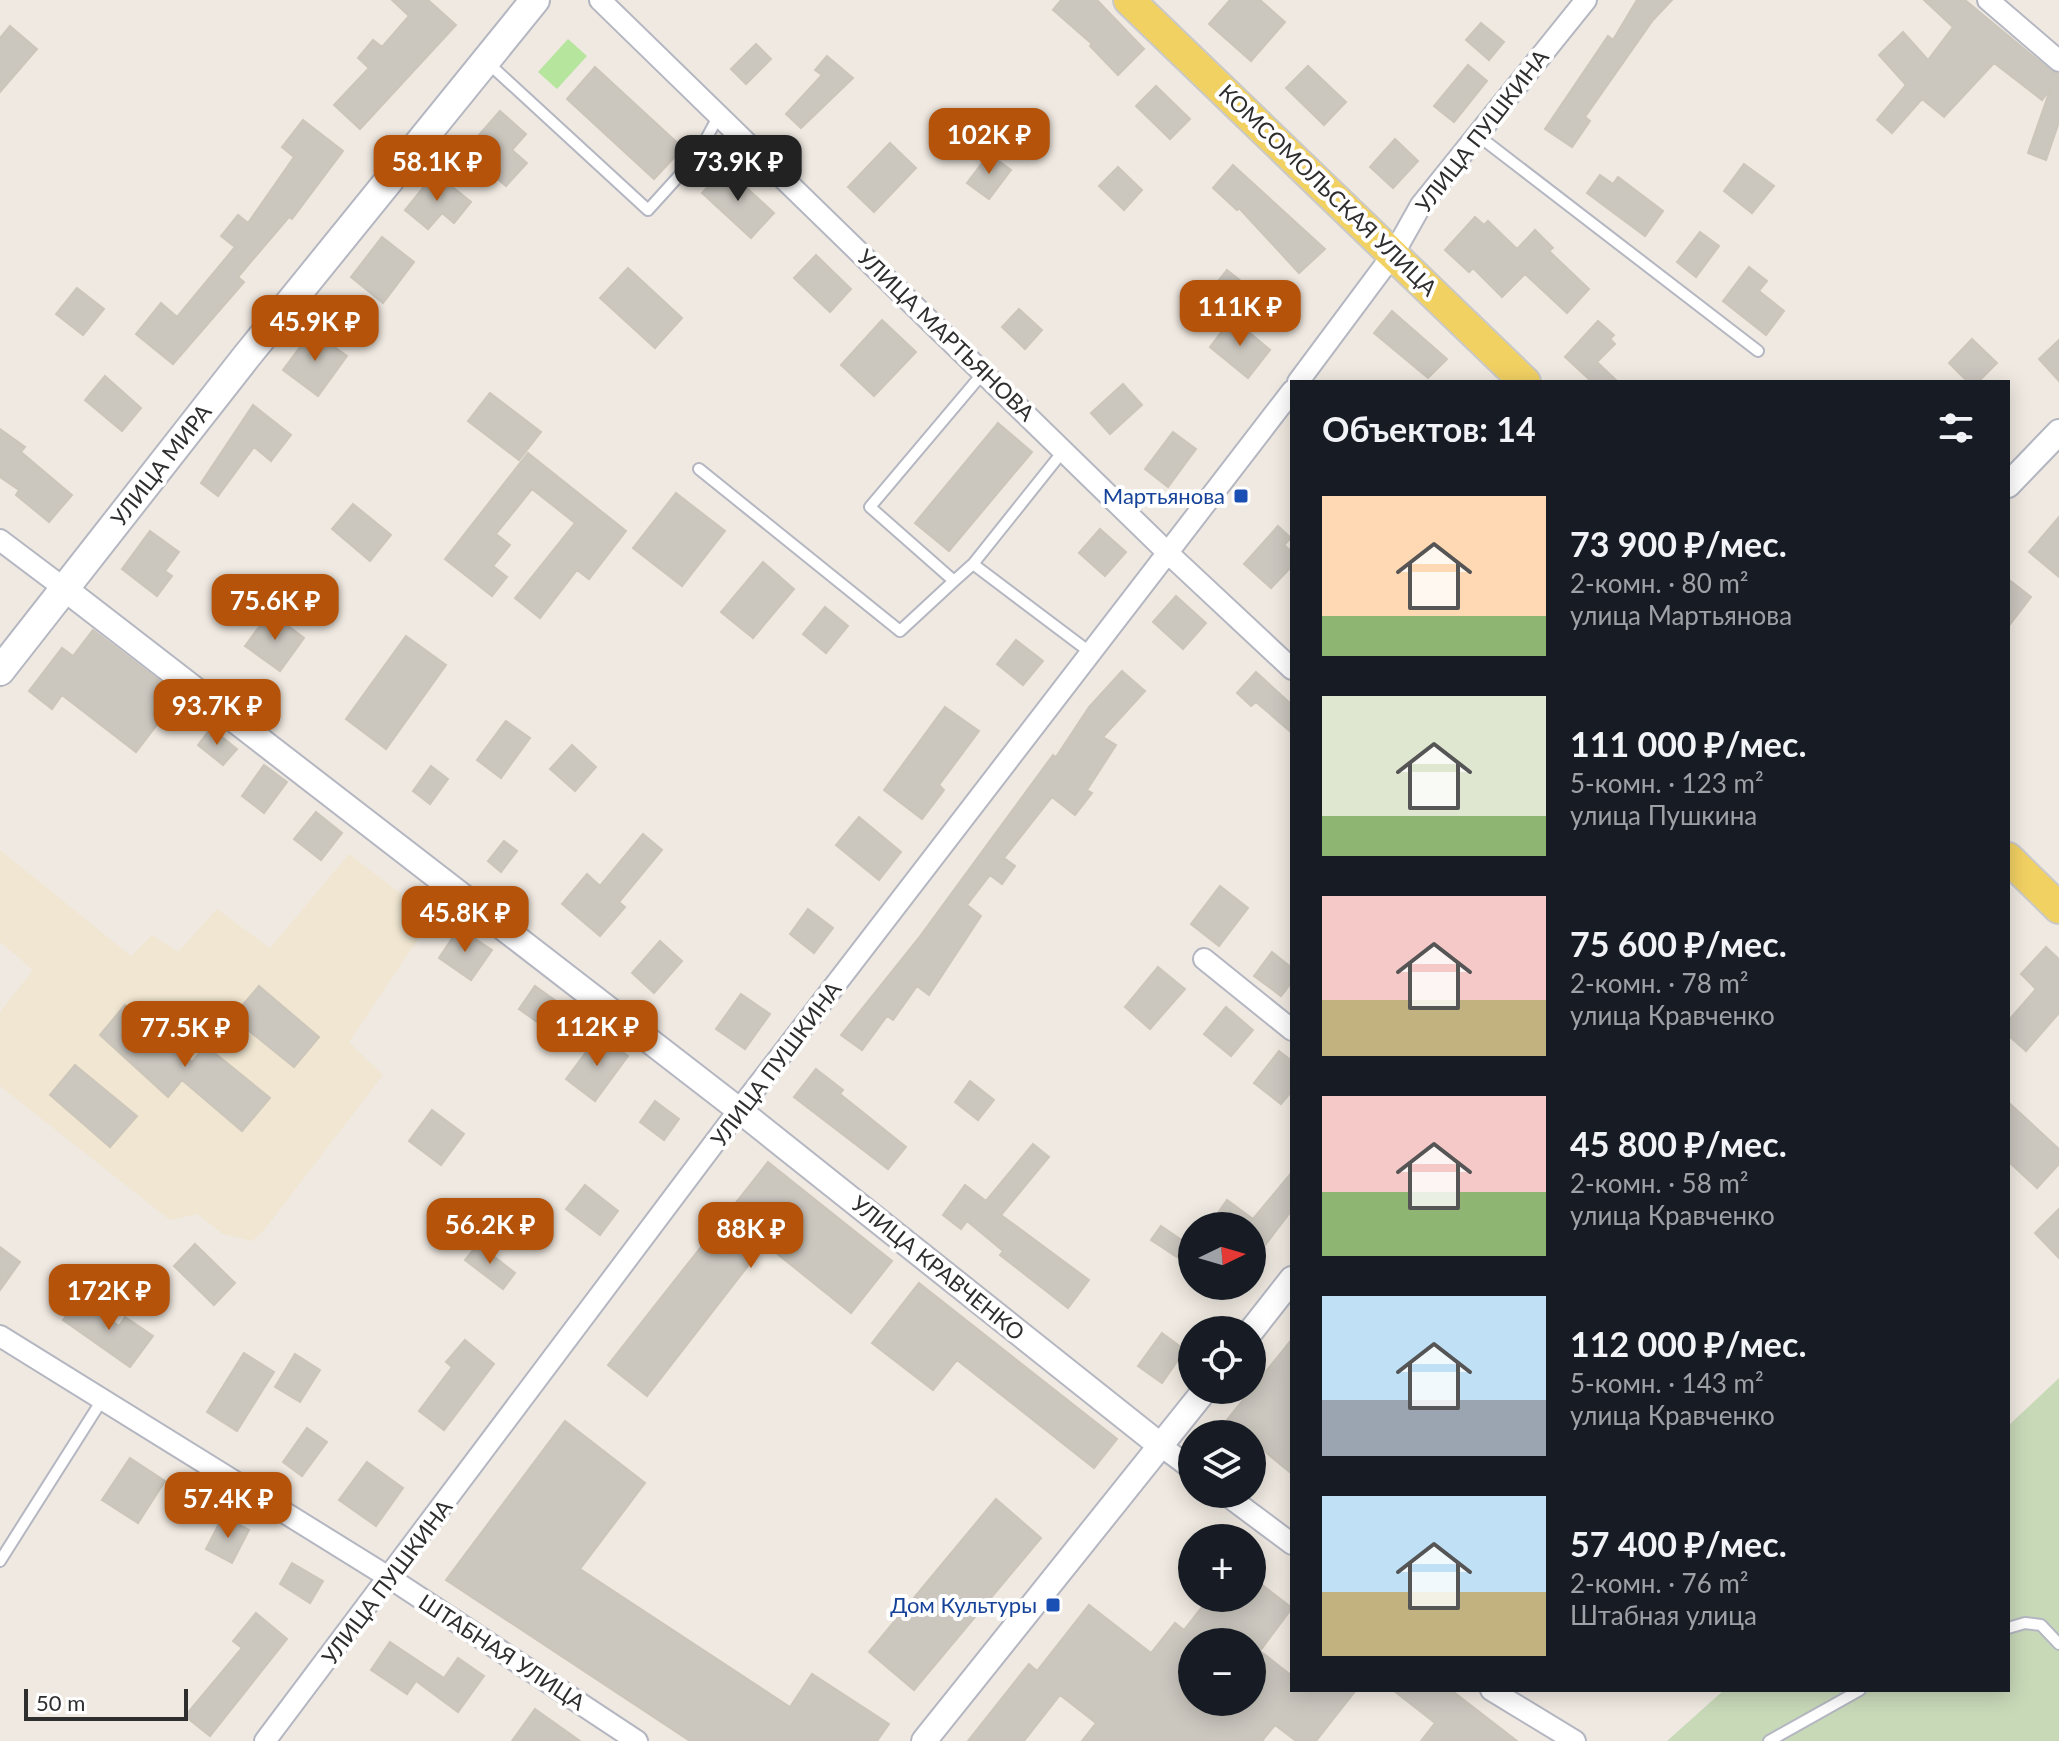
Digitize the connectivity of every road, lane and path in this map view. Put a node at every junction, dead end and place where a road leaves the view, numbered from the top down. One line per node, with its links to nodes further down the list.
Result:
1 (535, 0): 6 (main road, УЛИЦА МИРА)
2 (600, 0): 8 (street, УЛИЦА МАРТЬЯНОВА)
3 (1129, 0): 10 (main road, КОМСОМОЛЬСКАЯ УЛИЦА)
4 (1586, 0): 9 (street, УЛИЦА ПУШКИНА)
5 (1988, 0): 7 (street)
6 (486, 61): 8 (lane); 24 (main road, УЛИЦА МИРА)
7 (2059, 61)
8 (719, 115): 12 (street, УЛИЦА МАРТЬЯНОВА)
9 (1476, 134): 10 (street, УЛИЦА ПУШКИНА); 11 (lane)
10 (1394, 253): 13 (street, УЛИЦА ПУШКИНА); 14 (main road, КОМСОМОЛЬСКАЯ УЛИЦА)
11 (1758, 351)
12 (984, 371): 17 (street, УЛИЦА МАРТЬЯНОВА); 23 (lane)
13 (1299, 380)
14 (1523, 380)
15 (1290, 394): 21 (street, УЛИЦА ПУШКИНА)
16 (2059, 432): 19 (street)
17 (1064, 450): 21 (street, УЛИЦА МАРТЬЯНОВА); 22 (lane)
18 (699, 469): 23 (lane)
19 (2010, 483)
20 (0, 540): 24 (street, УЛИЦА КРАВЧЕНКО)
21 (1169, 554): 25 (street, УЛИЦА ПУШКИНА); 26 (street, УЛИЦА МАРТЬЯНОВА)
22 (973, 564): 23 (lane); 25 (lane)
23 (954, 581)
24 (65, 589): 27 (main road, УЛИЦА МИРА); 32 (street, УЛИЦА КРАВЧЕНКО)
25 (1091, 653): 32 (street, УЛИЦА ПУШКИНА)
26 (1290, 667)
27 (0, 671)
28 (2010, 860): 29 (main road)
29 (2059, 908)
30 (1204, 959): 31 (street)
31 (1290, 1028)
32 (739, 1110): 38 (street, УЛИЦА КРАВЧЕНКО); 43 (street, УЛИЦА ПУШКИНА)
33 (1290, 1282): 34 (street)
34 (1263, 1316)
35 (0, 1336): 36 (street, ШТАБНАЯ УЛИЦА)
36 (102, 1400): 42 (lane); 43 (street, ШТАБНАЯ УЛИЦА)
37 (1194, 1404): 38 (street)
38 (1161, 1446): 39 (street, УЛИЦА КРАВЧЕНКО); 50 (street)
39 (1178, 1459)
40 (1244, 1508): 41 (street)
41 (1290, 1543)
42 (0, 1561)
43 (390, 1578): 48 (street, УЛИЦА ПУШКИНА); 49 (street, ШТАБНАЯ УЛИЦА)
44 (2010, 1627): 45 (lane)
45 (2059, 1644)
46 (1494, 1692): 51 (street)
47 (1856, 1692): 52 (lane)
48 (265, 1741)
49 (637, 1741)
50 (924, 1741)
51 (1575, 1741)
52 (1769, 1741)

